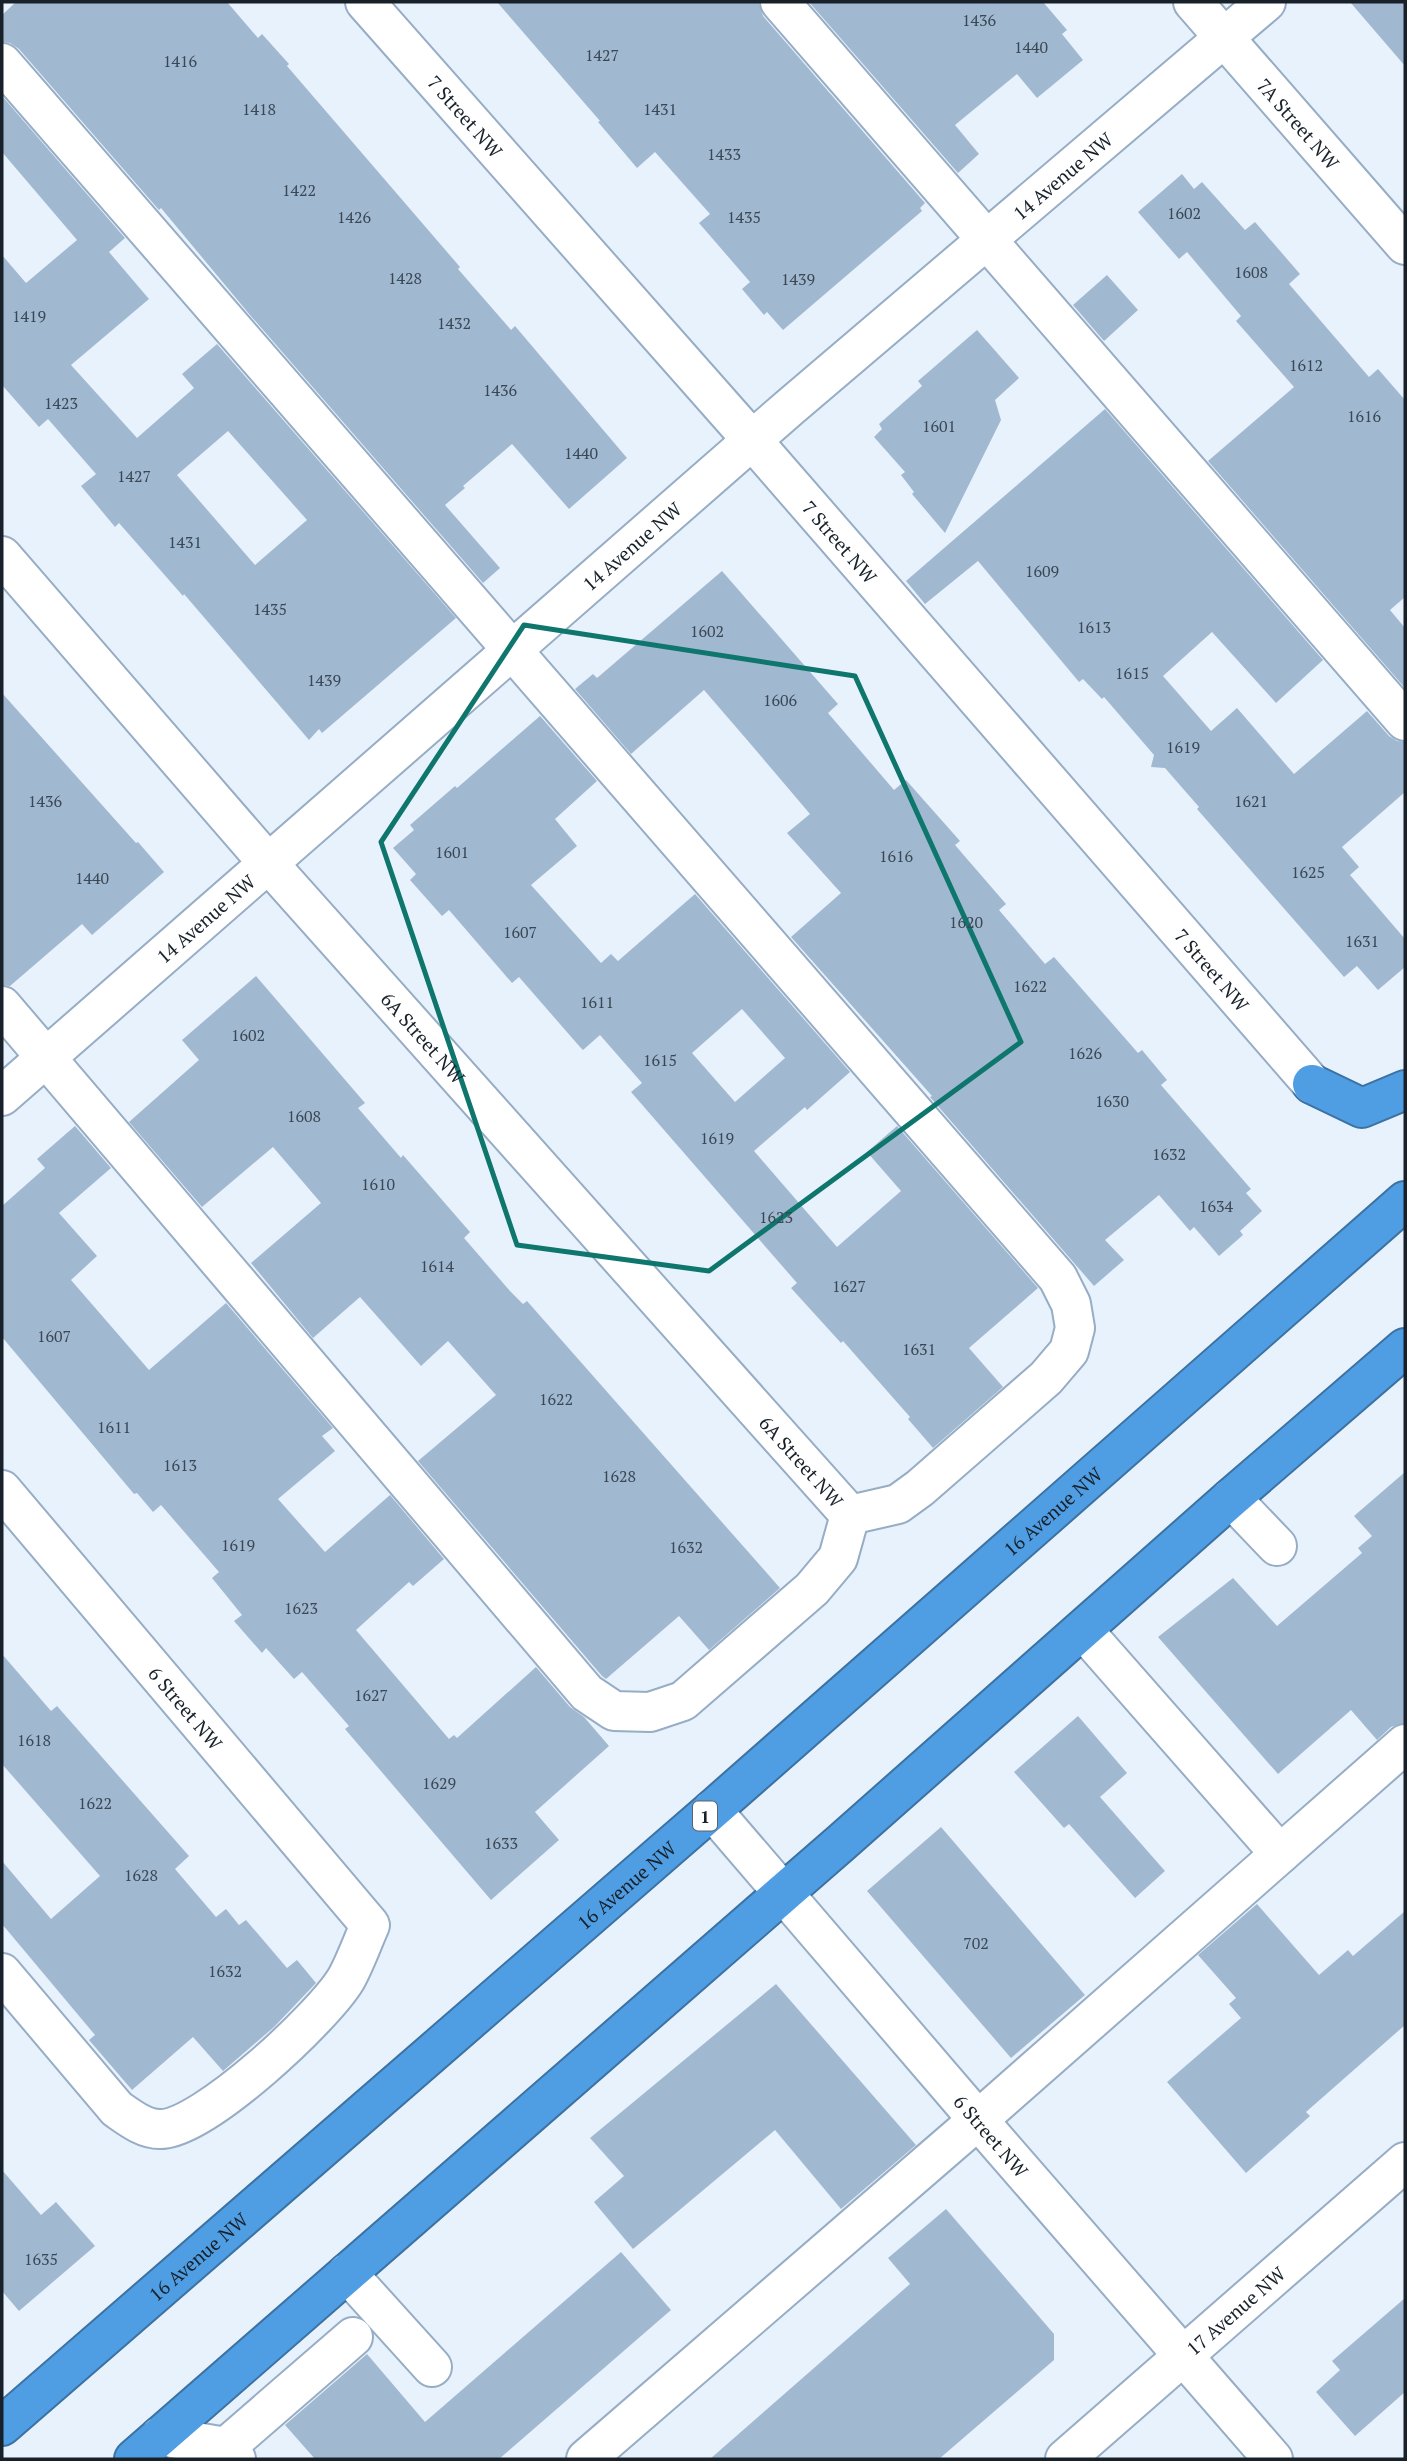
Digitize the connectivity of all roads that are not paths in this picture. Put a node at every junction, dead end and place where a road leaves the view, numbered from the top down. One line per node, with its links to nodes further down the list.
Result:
1 (365, 2): 9 (street, 7 Street NW)
2 (780, 2): 7 (street)
3 (1194, 2): 5 (street, 7A Street NW)
4 (1266, 2): 5 (street, 14 Avenue NW)
5 (1225, 38): 7 (street, 14 Avenue NW); 8 (street, 7A Street NW)
6 (2, 63): 11 (street)
7 (987, 238): 9 (street, 14 Avenue NW); 12 (street)
8 (1405, 245)
9 (752, 440): 11 (street, 14 Avenue NW); 16 (street, 7 Street NW)
10 (2, 556): 13 (street, 6A Street NW)
11 (512, 651): 13 (street, 14 Avenue NW); 23 (street)
12 (1405, 721)
13 (268, 863): 15 (street, 14 Avenue NW); 23 (street, 6A Street NW)
14 (2, 1006): 15 (street)
15 (46, 1057): 18 (street, 14 Avenue NW); 23 (street)
16 (1312, 1084): 17 (highway)
17 (1405, 1090)
18 (2, 1096)
19 (1405, 1201): 27 (highway, 16 Avenue NW / 1)
20 (1405, 1348): 22 (highway)
21 (2, 1490): 30 (street, 6 Street NW)
22 (1231, 1498): 24 (street); 25 (highway)
23 (850, 1515)
24 (1277, 1546)
25 (1083, 1630): 28 (street); 29 (highway)
26 (1405, 1744): 28 (street)
27 (712, 1810): 29 (street, 6 Street NW); 37 (highway, 16 Avenue NW / 1)
28 (1280, 1854): 31 (street)
29 (784, 1892): 31 (street, 6 Street NW); 33 (highway)
30 (2, 1973)
31 (978, 2120): 35 (street, 6 Street NW); 40 (street)
32 (1405, 2162): 35 (street, 17 Avenue NW)
33 (347, 2273): 34 (highway); 36 (street)
34 (310, 2305): 38 (highway); 39 (street)
35 (1184, 2356): 41 (street, 17 Avenue NW); 42 (street, 6 Street NW)
36 (432, 2367)
37 (2, 2426)
38 (147, 2448): 39 (street)
39 (231, 2453)
40 (586, 2459)
41 (1065, 2459)
42 (1273, 2459)

